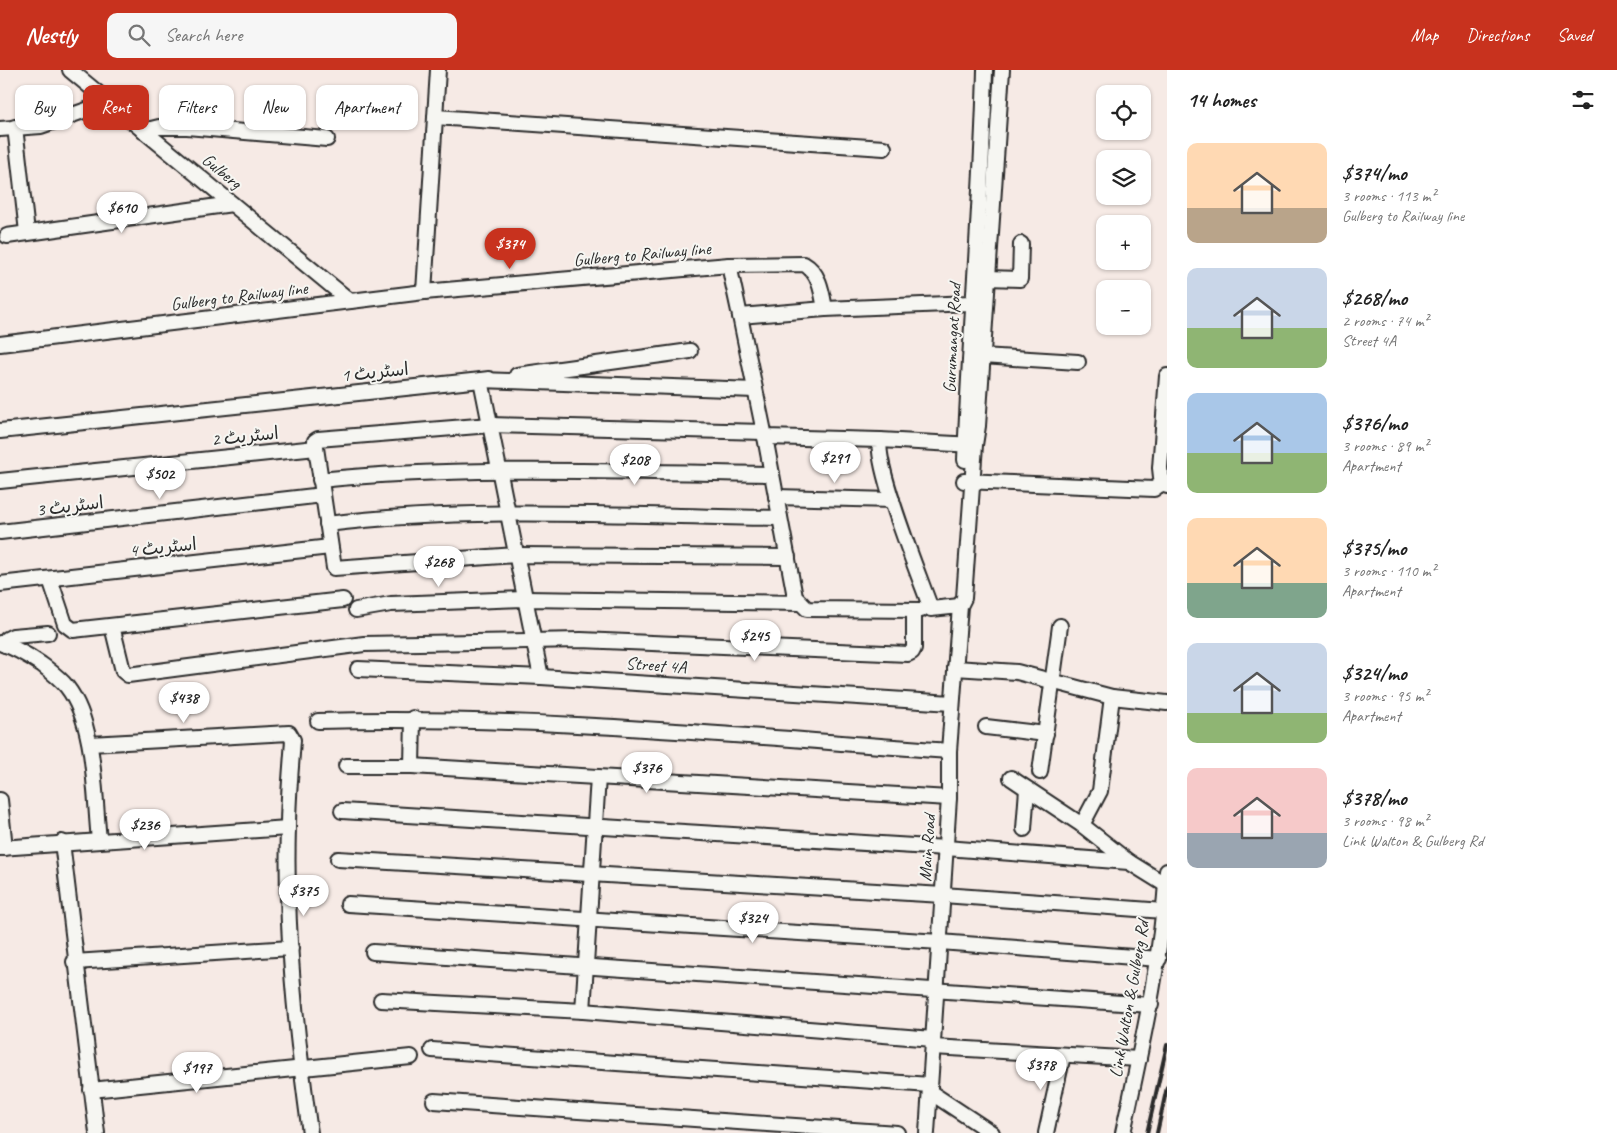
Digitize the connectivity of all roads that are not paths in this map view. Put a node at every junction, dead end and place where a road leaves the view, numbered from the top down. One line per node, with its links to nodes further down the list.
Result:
1 (70, 70): 5 (street, Gulberg)
2 (438, 70): 6 (street)
3 (985, 70): 21 (street, Gurumangat Road)
4 (1002, 70): 18 (street)
5 (88, 85)
6 (435, 117): 12 (street); 19 (street)
7 (15, 127): 8 (street)
8 (0, 129)
9 (15, 130): 14 (street)
10 (143, 131): 11 (street); 13 (street, Gulberg)
11 (327, 139)
12 (884, 148)
13 (232, 204): 14 (street); 20 (street, Gulberg)
14 (27, 232): 15 (street)
15 (7, 236)
16 (1022, 244): 18 (street)
17 (729, 265): 19 (street, Gulberg to Railway line); 22 (street); 23 (street, Gulberg to Railway line)
18 (987, 278): 21 (street)
19 (424, 292): 20 (street, Gulberg to Railway line)
20 (350, 301): 24 (street, Gulberg to Railway line)
21 (978, 304): 22 (street); 26 (street); 35 (street, Gurumangat Road)
22 (825, 309): 23 (street)
23 (740, 316): 30 (street, Gulberg to Railway line)
24 (0, 344)
25 (690, 351): 29 (street)
26 (982, 356): 27 (street); 35 (street)
27 (1078, 362)
28 (1167, 376): 42 (street)
29 (481, 380): 30 (street, اسٹریٹ 1); 31 (street); 32 (street, اسٹریٹ 1)
30 (756, 390): 33 (street, Gulberg to Railway line)
31 (490, 425): 33 (street); 36 (street); 37 (street)
32 (0, 431)
33 (764, 434): 34 (street); 38 (street, Gulberg to Railway line)
34 (880, 440): 35 (street); 45 (street)
35 (970, 444): 41 (street, Main Road)
36 (316, 448): 39 (street); 40 (street, اسٹریٹ 2)
37 (499, 470): 38 (street); 39 (street); 46 (street)
38 (772, 474): 44 (street, Gulberg to Railway line)
39 (320, 480): 43 (street)
40 (0, 481)
41 (969, 481): 42 (street); 58 (street, Main Road)
42 (1165, 484)
43 (323, 495): 48 (street); 49 (street, اسٹریٹ 3)
44 (776, 497): 45 (street); 47 (street, Gulberg to Railway line)
45 (892, 500): 59 (street)
46 (508, 514): 47 (street); 48 (street); 51 (street)
47 (780, 518): 52 (street, Gulberg to Railway line)
48 (327, 524): 50 (street)
49 (0, 532)
50 (330, 547): 51 (street); 53 (street, اسٹریٹ 4)
51 (516, 555): 52 (street); 55 (street)
52 (788, 557): 57 (street, Gulberg to Railway line)
53 (50, 578): 54 (street, اسٹریٹ 4); 62 (street)
54 (0, 584)
55 (525, 599): 57 (street); 60 (street); 65 (street)
56 (343, 600): 62 (street)
57 (800, 604): 61 (street)
58 (960, 606): 59 (street); 67 (street, Main Road)
59 (931, 609): 61 (street)
60 (356, 610)
61 (914, 611): 65 (street)
62 (112, 626): 65 (street)
63 (1060, 626): 70 (street)
64 (48, 633): 66 (street)
65 (534, 641): 69 (street)
66 (2, 644): 78 (street)
67 (955, 668): 70 (street); 72 (street, Main Road)
68 (358, 669): 69 (street, Street 4A)
69 (541, 677): 72 (street, Street 4A)
70 (1054, 682): 71 (street); 77 (street)
71 (1112, 697): 73 (street); 89 (street)
72 (952, 703): 79 (street, Main Road)
73 (1167, 704)
74 (413, 718): 75 (street); 79 (street); 81 (street)
75 (318, 721)
76 (986, 726): 77 (street)
77 (1046, 734): 82 (street)
78 (90, 744): 91 (street); 93 (street)
79 (948, 751): 86 (street, Main Road)
80 (346, 766): 81 (street)
81 (412, 766): 83 (street)
82 (1040, 772)
83 (598, 777): 86 (street); 90 (street)
84 (1011, 778): 85 (street)
85 (1027, 789): 89 (street); 92 (street)
86 (949, 798): 96 (street, Main Road)
87 (0, 800): 95 (street)
88 (342, 811): 90 (street)
89 (1082, 825): 98 (street)
90 (595, 826): 96 (street); 100 (street)
91 (288, 828): 93 (street); 107 (street)
92 (1024, 829)
93 (99, 840): 94 (street)
94 (62, 842): 95 (street); 110 (street)
95 (2, 848)
96 (946, 848): 98 (street); 102 (street, Main Road)
97 (338, 858): 100 (street)
98 (1129, 862): 101 (street)
99 (1167, 871): 101 (street, Link Walton & Gulberg Rd)
100 (592, 874): 102 (street); 105 (street)
101 (1166, 885): 104 (street, Link Walton & Gulberg Rd)
102 (943, 895): 104 (street); 106 (street, Main Road)
103 (348, 904): 105 (street)
104 (1164, 911): 109 (street, Link Walton & Gulberg Rd)
105 (589, 920): 106 (street); 111 (street)
106 (940, 942): 109 (street); 112 (street, Main Road)
107 (291, 948): 110 (street); 121 (street)
108 (373, 952): 111 (street)
109 (1159, 959): 114 (street, Link Walton & Gulberg Rd)
110 (74, 962): 123 (street)
111 (586, 967): 112 (street); 115 (street)
112 (936, 990): 114 (street); 116 (street, Main Road)
113 (381, 1000): 115 (street)
114 (1151, 1005): 120 (street, Link Walton & Gulberg Rd)
115 (583, 1011): 116 (street)
116 (933, 1043): 118 (street); 122 (street, Main Road)
117 (432, 1050): 122 (street)
118 (1063, 1055): 120 (street); 130 (street)
119 (411, 1057): 121 (street)
120 (1139, 1059): 131 (street, Link Walton & Gulberg Rd)
121 (301, 1068): 123 (street); 126 (street)
122 (930, 1088): 128 (street, Main Road); 129 (street)
123 (91, 1090): 125 (street)
124 (434, 1101): 127 (street)
125 (97, 1133)
126 (310, 1133)
127 (897, 1133)
128 (927, 1133)
129 (992, 1133)
130 (1046, 1133)
131 (1123, 1133)

